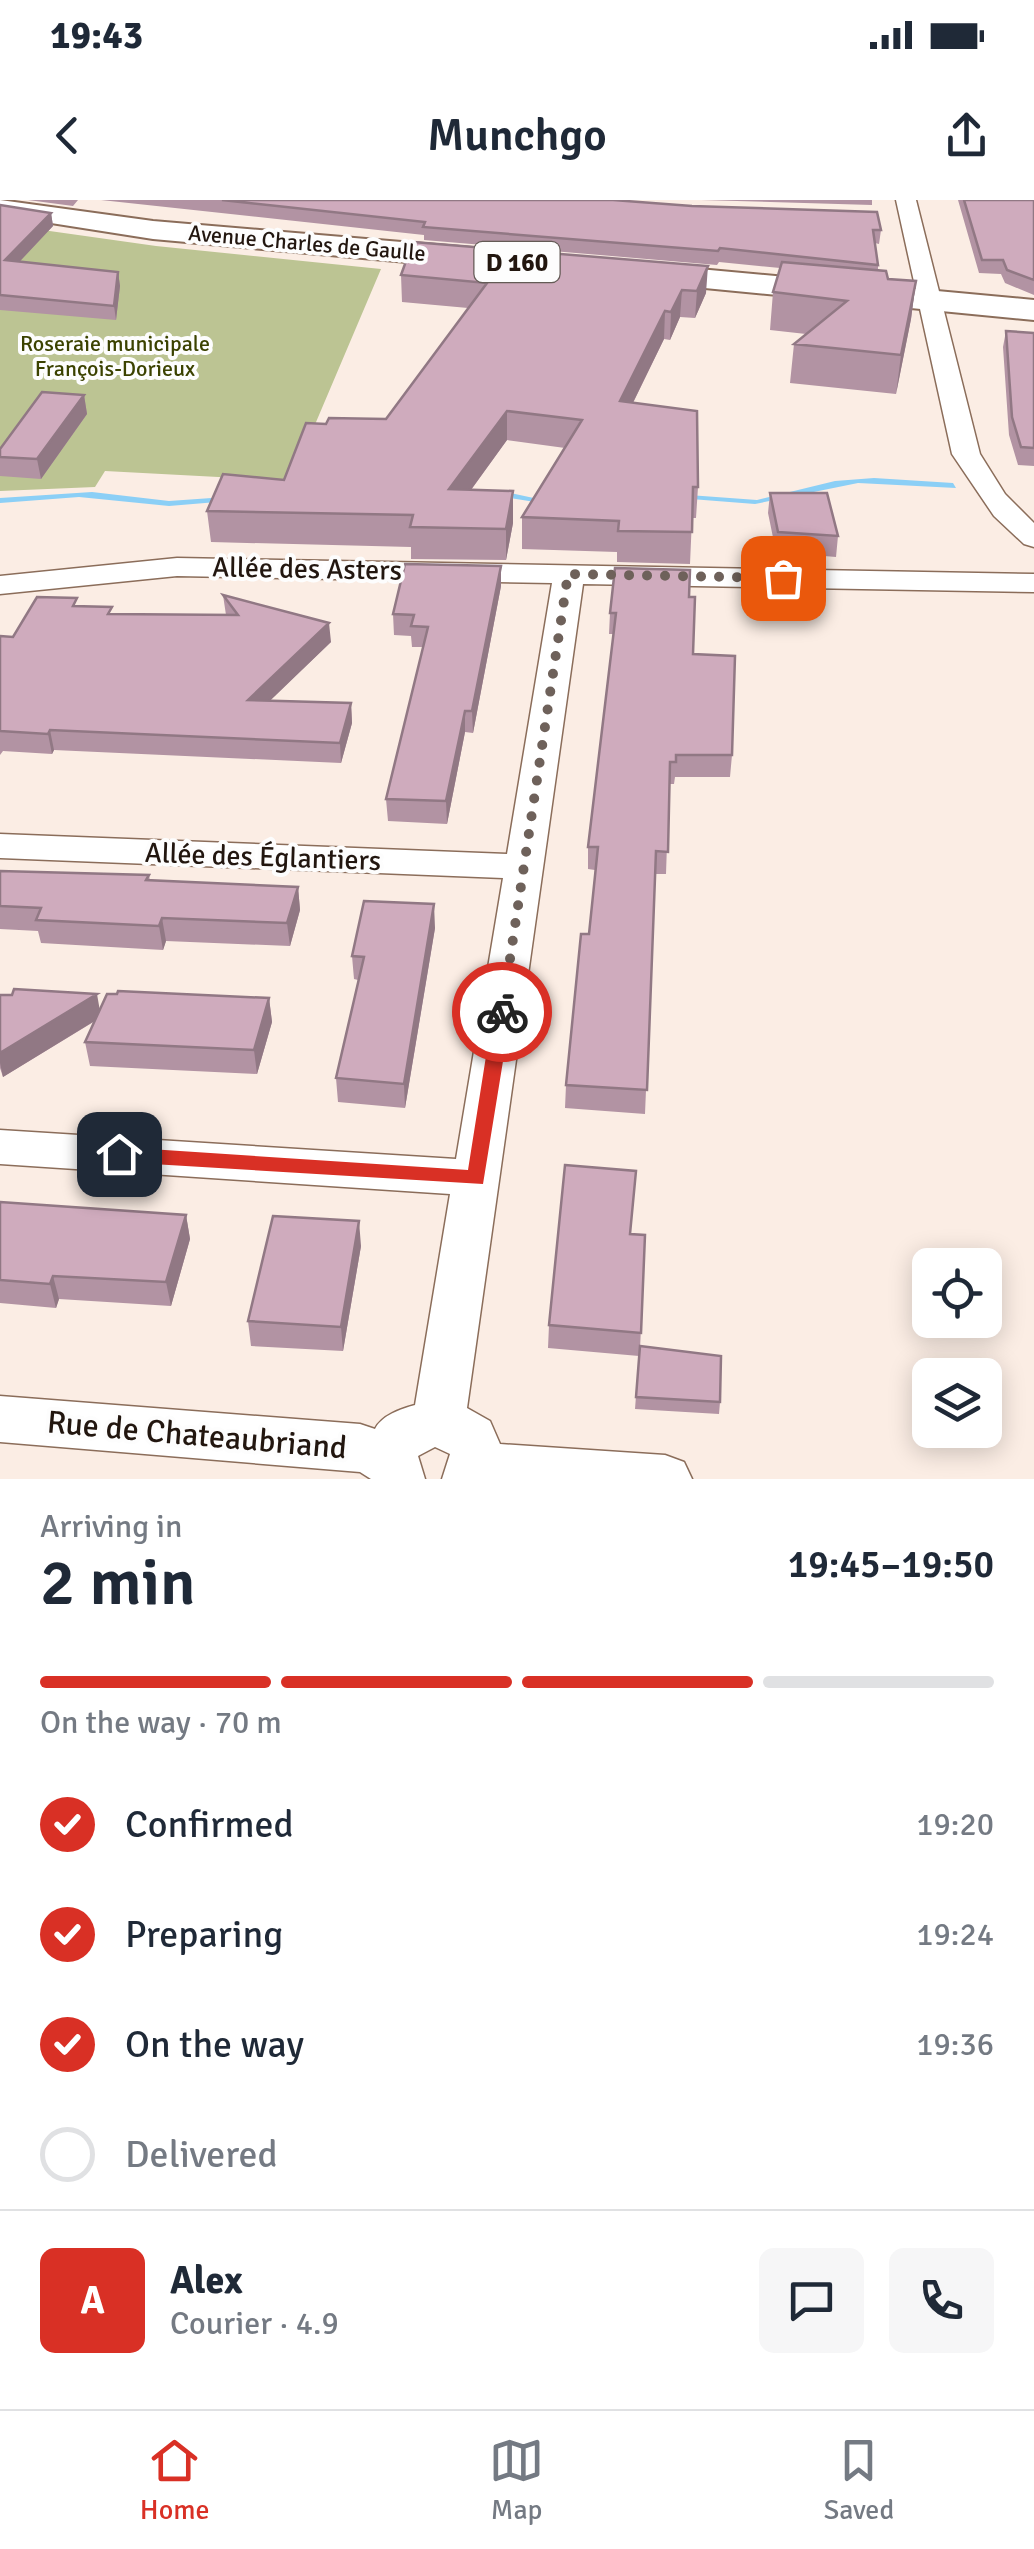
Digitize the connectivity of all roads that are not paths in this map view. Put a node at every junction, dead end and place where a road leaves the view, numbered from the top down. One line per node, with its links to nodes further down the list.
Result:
1 (0, 206): 3 (main road, Avenue Charles de Gaulle / D 160)
2 (904, 210): 5 (street)
3 (523, 262)
4 (601, 270): 5 (main road)
5 (933, 300): 6 (main road); 7 (street)
6 (1034, 310)
7 (1034, 538)
8 (568, 574): 9 (street, Allée des Asters); 10 (street, Allée des Asters); 12 (street)
9 (1034, 583)
10 (0, 585)
11 (0, 846): 12 (street, Allée des Églantiers)
12 (526, 867): 14 (street)
13 (0, 1147): 14 (street)
14 (476, 1178): 16 (street)
15 (1, 1420): 17 (street, Rue de Chateaubriand)
16 (439, 1422): 17 (street); 18 (street)
17 (395, 1469)
18 (472, 1472): 19 (street)
19 (664, 1479)

